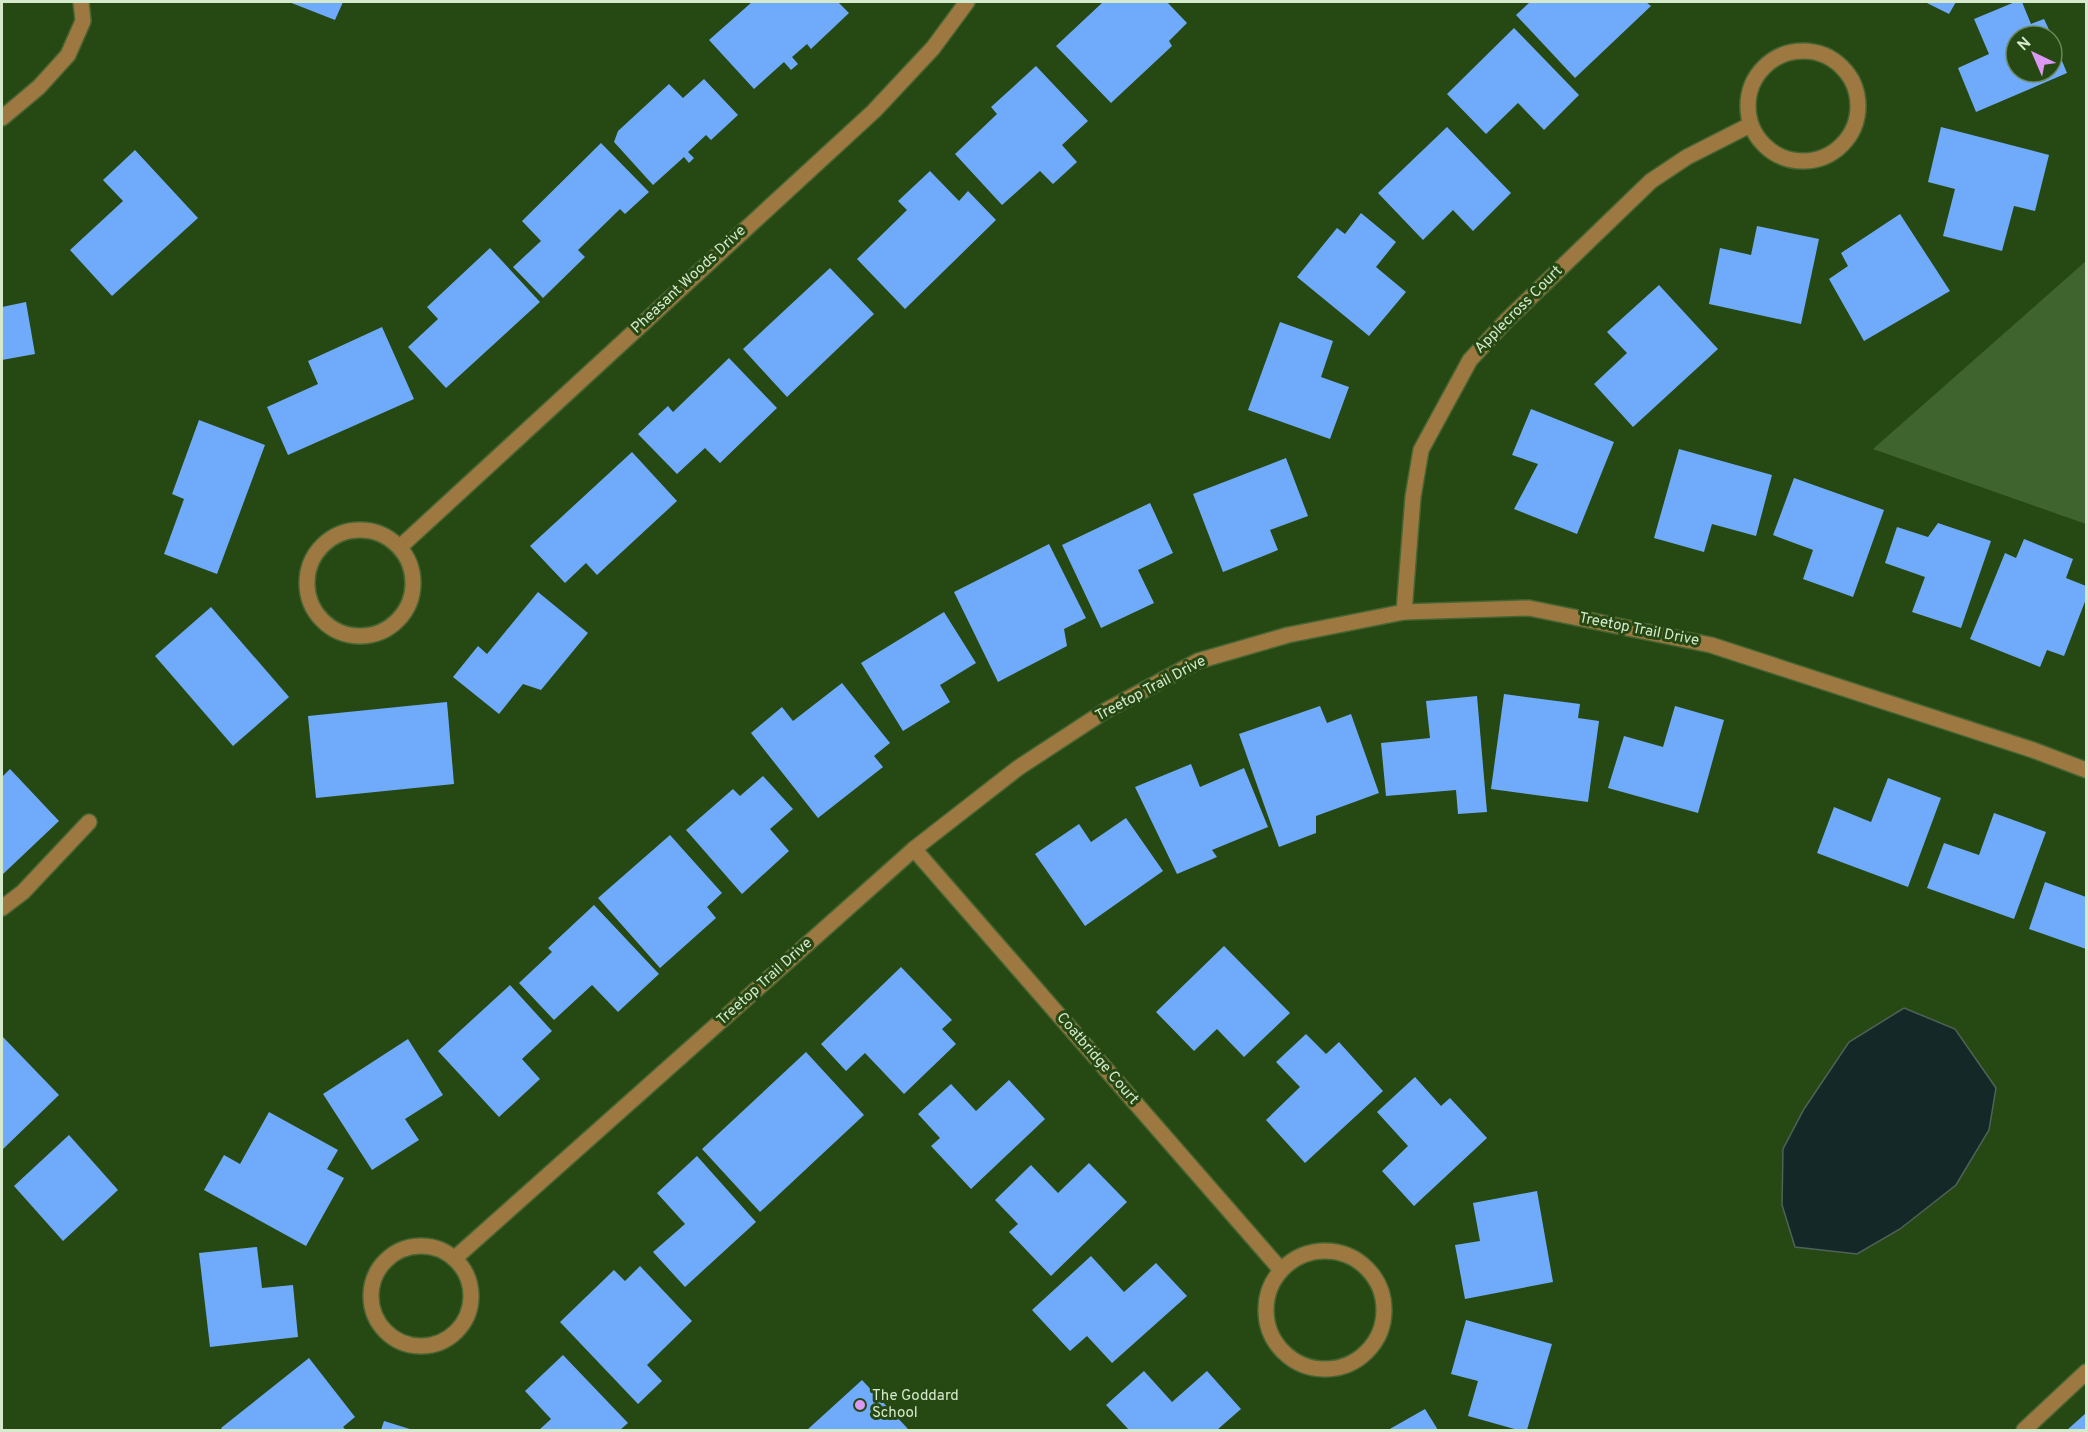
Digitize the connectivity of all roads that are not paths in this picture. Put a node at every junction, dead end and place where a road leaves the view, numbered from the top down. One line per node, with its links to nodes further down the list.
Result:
1 (81, 2): 3 (street)
2 (967, 2): 5 (street, Pheasant Woods Drive)
3 (2, 118)
4 (1750, 125): 4 (street); 6 (street, Applecross Court)
5 (400, 547): 5 (street)
6 (1404, 612): 7 (street, Treetop Trail Drive); 9 (street, Treetop Trail Drive)
7 (2086, 770)
8 (89, 822): 10 (street)
9 (914, 849): 11 (street, Treetop Trail Drive); 12 (street, Coatbridge Court)
10 (2, 909)
11 (455, 1258): 11 (street)
12 (1281, 1270): 12 (street)
13 (2086, 1372): 14 (street)
14 (2024, 1431)

